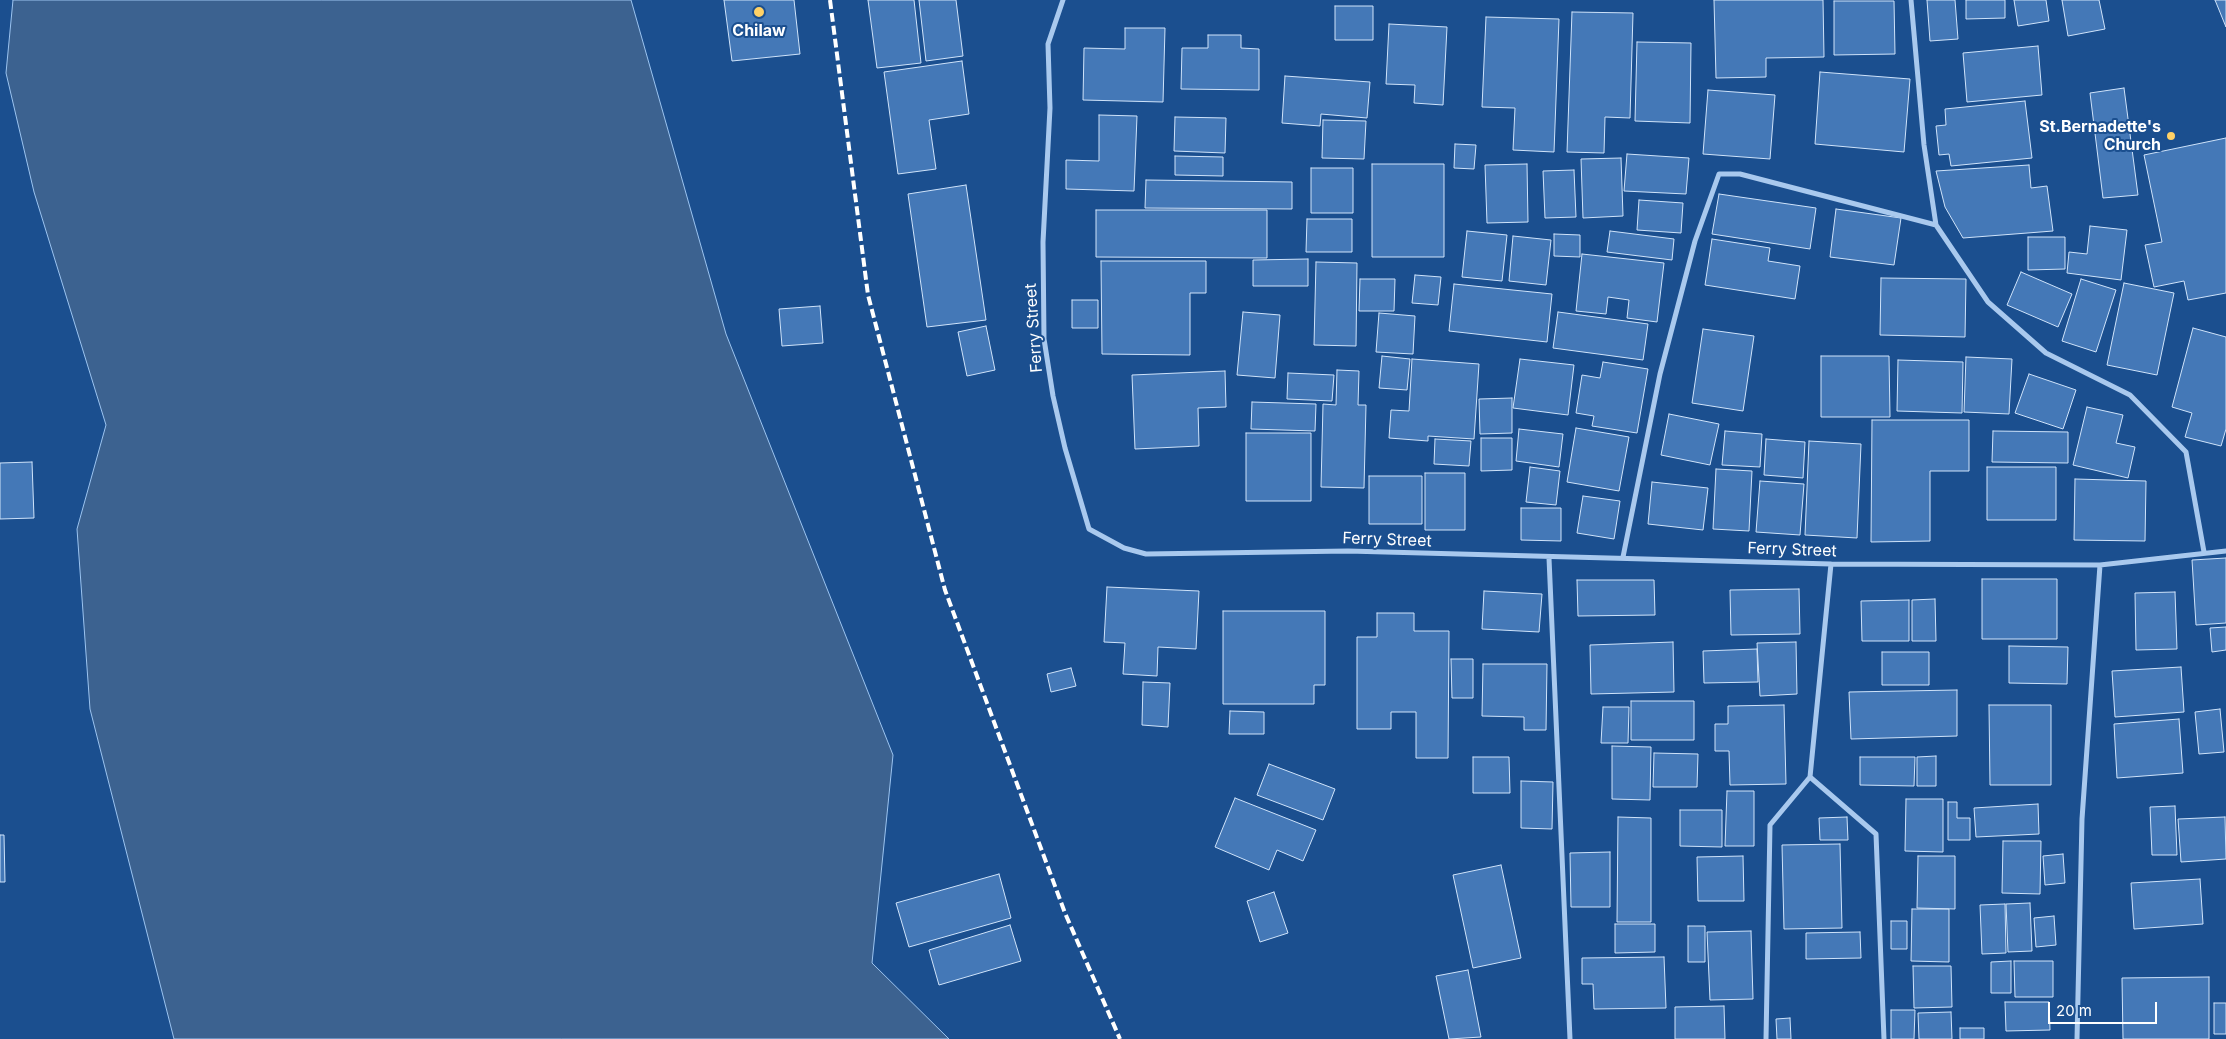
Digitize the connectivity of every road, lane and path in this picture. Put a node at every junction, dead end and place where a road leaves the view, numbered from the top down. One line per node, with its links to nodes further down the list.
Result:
1 (1063, 0): 7 (street, Ferry Street)
2 (1911, 0): 3 (street)
3 (1936, 225): 5 (street); 6 (street)
4 (2226, 551): 5 (street, Ferry Street)
5 (2204, 552): 9 (street, Ferry Street)
6 (1623, 557): 7 (street, Ferry Street); 8 (street, Ferry Street)
7 (1549, 558): 11 (street)
8 (1831, 564): 9 (street, Ferry Street); 10 (street)
9 (2100, 564): 14 (street)
10 (1810, 777): 12 (street); 13 (street)
11 (1570, 1039)
12 (1766, 1039)
13 (1884, 1039)
14 (2077, 1039)

